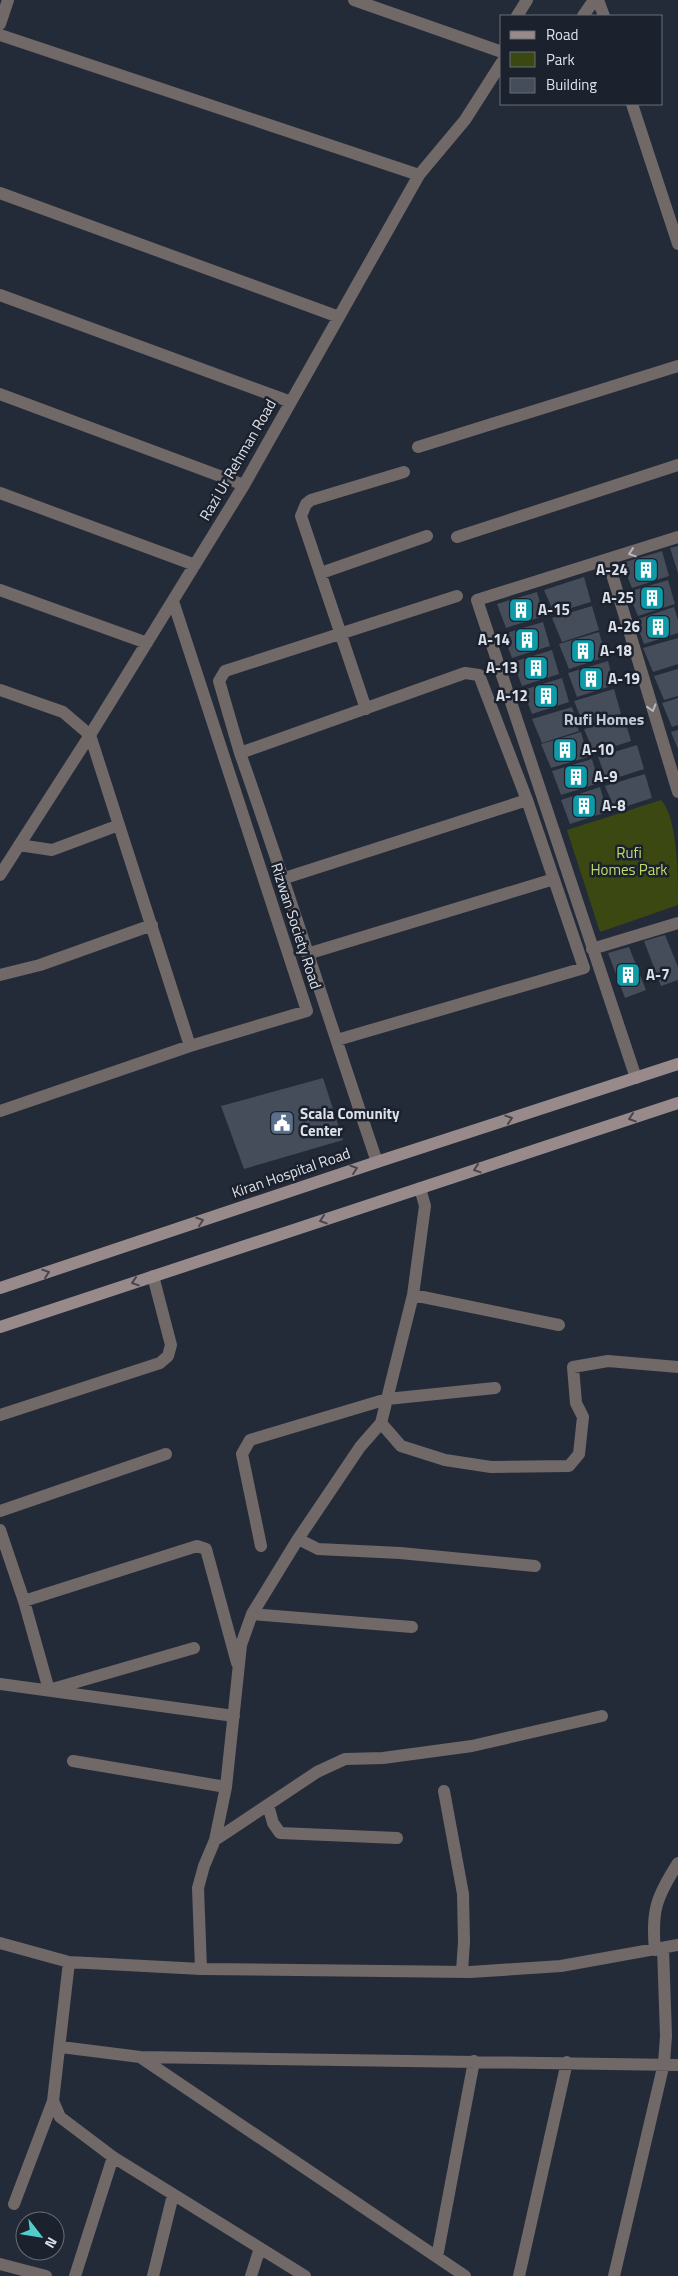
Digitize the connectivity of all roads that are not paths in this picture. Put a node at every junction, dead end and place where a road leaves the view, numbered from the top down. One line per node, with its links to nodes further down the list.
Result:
1 (8, 0): 9 (street)
2 (354, 0): 11 (street)
3 (527, 0): 6 (street)
4 (594, 0): 7 (street)
5 (598, 0): 8 (street)
6 (518, 15)
7 (584, 15)
8 (604, 15)
9 (0, 24)
10 (0, 35): 14 (street)
11 (500, 47)
12 (500, 65): 14 (street, Razi Ur Rehman Road)
13 (632, 105): 16 (street)
14 (419, 175): 18 (street, Razi Ur Rehman Road)
15 (0, 193): 18 (street)
16 (678, 244)
17 (0, 295): 21 (street)
18 (339, 317): 21 (street, Razi Ur Rehman Road)
19 (678, 366): 22 (street)
20 (0, 394): 25 (street)
21 (291, 402): 25 (street, Razi Ur Rehman Road)
22 (418, 447)
23 (678, 465): 28 (street)
24 (404, 472): 32 (street)
25 (244, 485): 31 (street, Razi Ur Rehman Road)
26 (0, 493): 31 (street)
27 (427, 536): 32 (street)
28 (457, 537)
29 (678, 537): 30 (street, one-way to 30)
30 (608, 561): 42 (street, one-way to 42); 51 (street)
31 (195, 565): 35 (street, Razi Ur Rehman Road)
32 (321, 573): 36 (street)
33 (0, 590): 37 (street)
34 (457, 596): 36 (street)
35 (173, 601): 37 (street, Razi Ur Rehman Road); 55 (street, Rizwan Society Road)
36 (341, 634): 39 (street); 41 (street)
37 (146, 643): 40 (street, Razi Ur Rehman Road)
38 (0, 690): 40 (street)
39 (366, 709): 41 (street); 43 (street)
40 (90, 735): 44 (street); 45 (street, Razi Ur Rehman Road)
41 (240, 753): 47 (street)
42 (678, 792)
43 (527, 800): 47 (street); 48 (street)
44 (119, 825): 45 (street); 50 (street)
45 (19, 845): 46 (street, Razi Ur Rehman Road)
46 (1, 871)
47 (285, 878): 52 (street)
48 (554, 879): 52 (street); 54 (street)
49 (678, 923): 51 (street)
50 (152, 925): 53 (street); 55 (street)
51 (592, 950): 57 (street)
52 (307, 954): 54 (street)
53 (0, 975)
54 (337, 1040): 60 (street)
55 (190, 1046): 59 (street, Rizwan Society Road)
56 (678, 1064): 57 (main road, Kiran Hospital Road)
57 (636, 1078): 60 (main road, Kiran Hospital Road, one-way to 57)
58 (678, 1103): 61 (main road, one-way to 61)
59 (0, 1111)
60 (377, 1162): 63 (main road, Kiran Hospital Road, one-way to 60)
61 (420, 1188): 62 (main road, one-way to 62); 64 (street)
62 (153, 1276): 66 (main road, one-way to 66); 70 (street)
63 (0, 1288)
64 (413, 1296): 65 (street); 69 (street)
65 (559, 1325)
66 (0, 1326)
67 (678, 1367): 71 (street)
68 (495, 1388): 69 (street)
69 (387, 1399): 71 (street); 76 (street)
70 (0, 1415)
71 (381, 1423): 75 (street)
72 (166, 1454): 73 (street)
73 (0, 1511)
74 (0, 1530): 78 (street)
75 (298, 1539): 77 (street); 79 (street)
76 (261, 1546)
77 (535, 1566)
78 (24, 1601): 82 (street); 84 (street)
79 (252, 1614): 80 (street); 82 (street)
80 (412, 1627)
81 (194, 1648): 84 (street)
82 (238, 1670): 85 (street)
83 (0, 1684): 84 (street)
84 (49, 1690): 85 (street)
85 (234, 1716): 88 (street)
86 (602, 1716): 90 (street)
87 (73, 1761): 88 (street)
88 (226, 1787): 92 (street)
89 (444, 1791): 99 (street)
90 (268, 1805): 91 (street); 92 (street)
91 (397, 1838)
92 (216, 1840): 98 (street)
93 (678, 1863): 96 (street)
94 (0, 1943): 97 (street)
95 (678, 1946): 96 (street)
96 (659, 1949): 99 (street); 104 (street)
97 (69, 1962): 98 (street); 100 (street)
98 (201, 1969): 99 (street)
99 (462, 1972)
100 (61, 2047): 101 (street); 106 (street)
101 (140, 2057): 102 (street); 111 (street)
102 (474, 2061): 103 (street); 111 (street)
103 (567, 2062): 104 (street); 119 (street)
104 (664, 2063): 105 (street); 120 (street)
105 (678, 2065)
106 (53, 2101): 107 (street); 109 (street)
107 (113, 2157): 108 (street); 114 (street)
108 (173, 2195): 110 (street); 115 (street)
109 (14, 2204)
110 (260, 2248): 116 (street); 117 (street)
111 (437, 2257): 118 (street)
112 (0, 2264): 113 (street)
113 (46, 2276)
114 (75, 2276)
115 (153, 2276)
116 (251, 2276)
117 (305, 2276)
118 (465, 2276)
119 (519, 2276)
120 (614, 2276)

